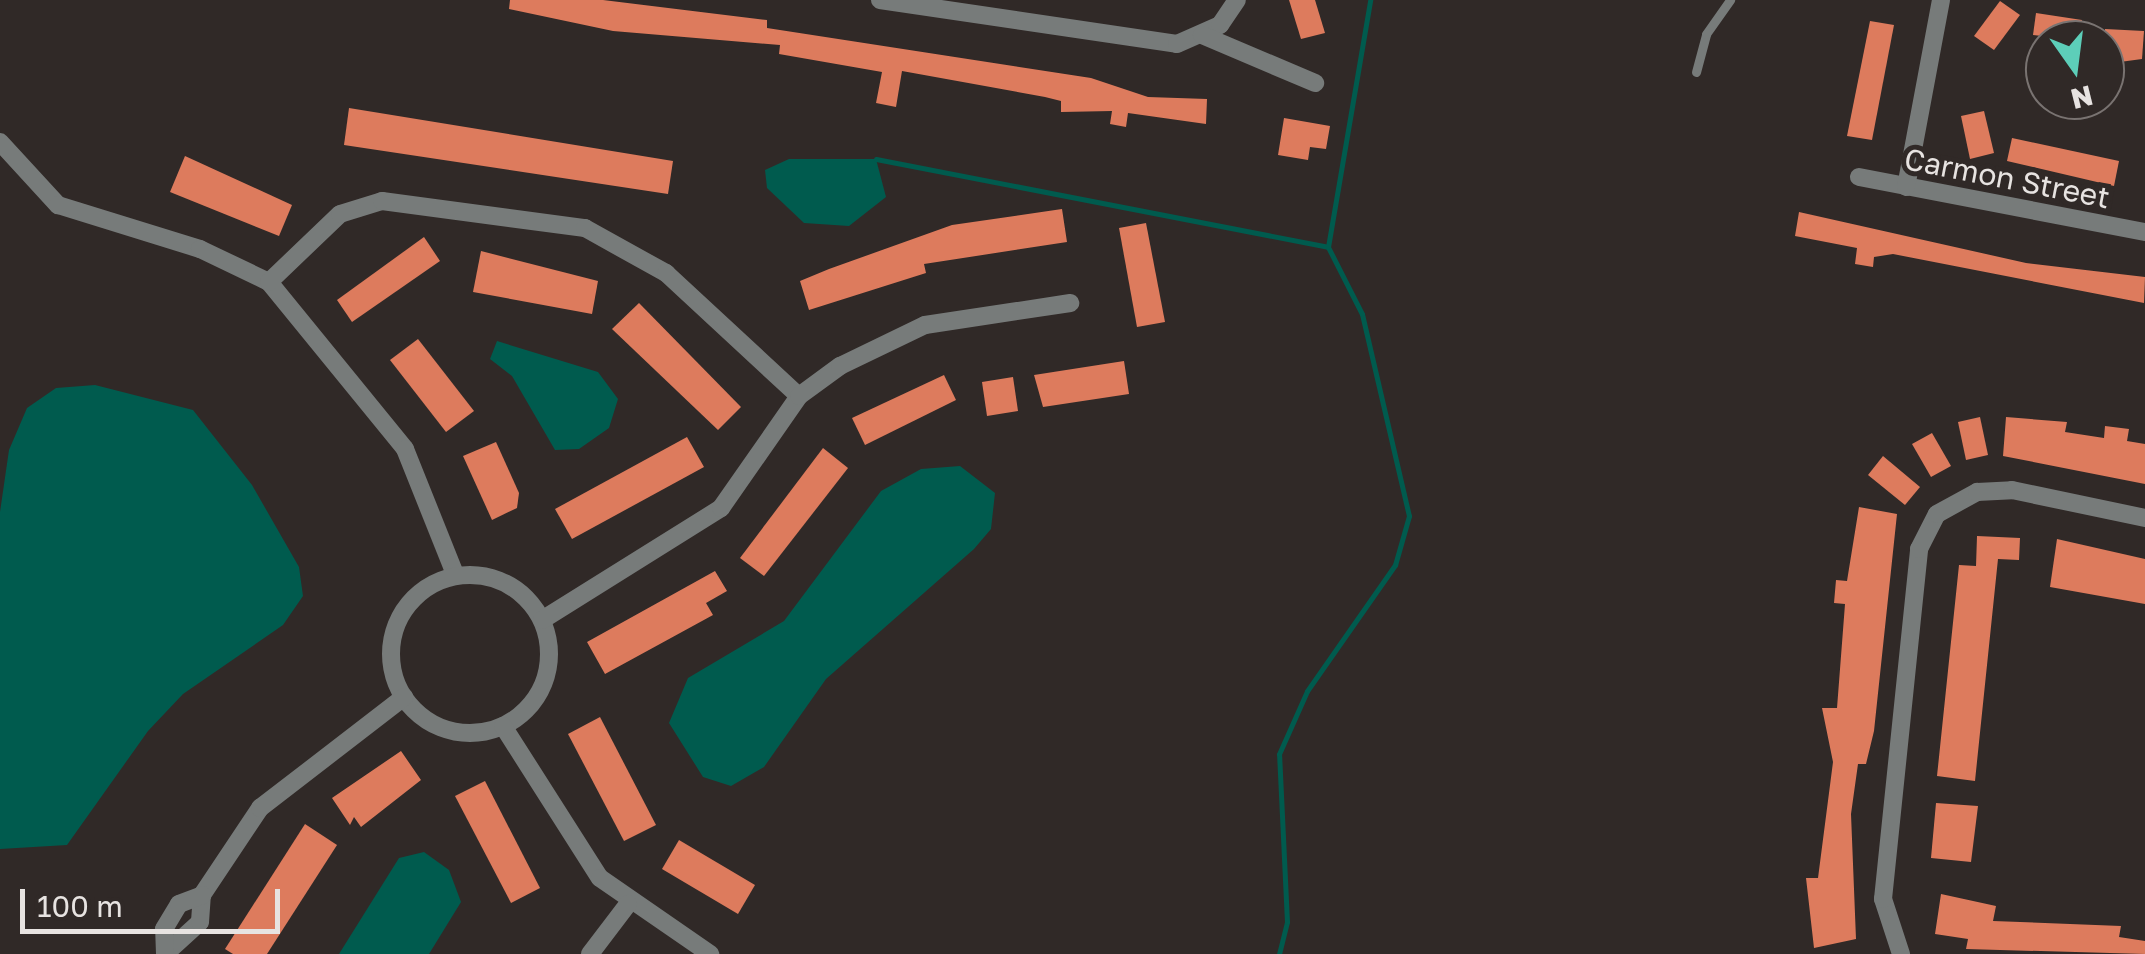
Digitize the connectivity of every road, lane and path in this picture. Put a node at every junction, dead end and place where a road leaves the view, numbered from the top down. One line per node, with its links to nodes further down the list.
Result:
1 (880, 0): 5 (street)
2 (1238, 0): 5 (street)
3 (1730, 0): 6 (lane)
4 (1941, 0): 10 (street)
5 (1202, 35): 7 (street)
6 (1696, 72)
7 (1315, 82)
8 (0, 142): 12 (street)
9 (1860, 177): 10 (street, Carmon Street)
10 (1906, 187): 11 (street, Carmon Street)
11 (2145, 232)
12 (269, 282): 14 (street); 16 (street)
13 (1070, 304): 14 (street)
14 (799, 396): 17 (street)
15 (2145, 518): 24 (street)
16 (455, 574): 17 (street); 18 (street)
17 (542, 620): 19 (street)
18 (404, 697): 19 (street); 20 (street)
19 (504, 726): 21 (street)
20 (202, 896)
21 (628, 904): 22 (street); 23 (street)
22 (590, 954)
23 (710, 954)
24 (1902, 954)

